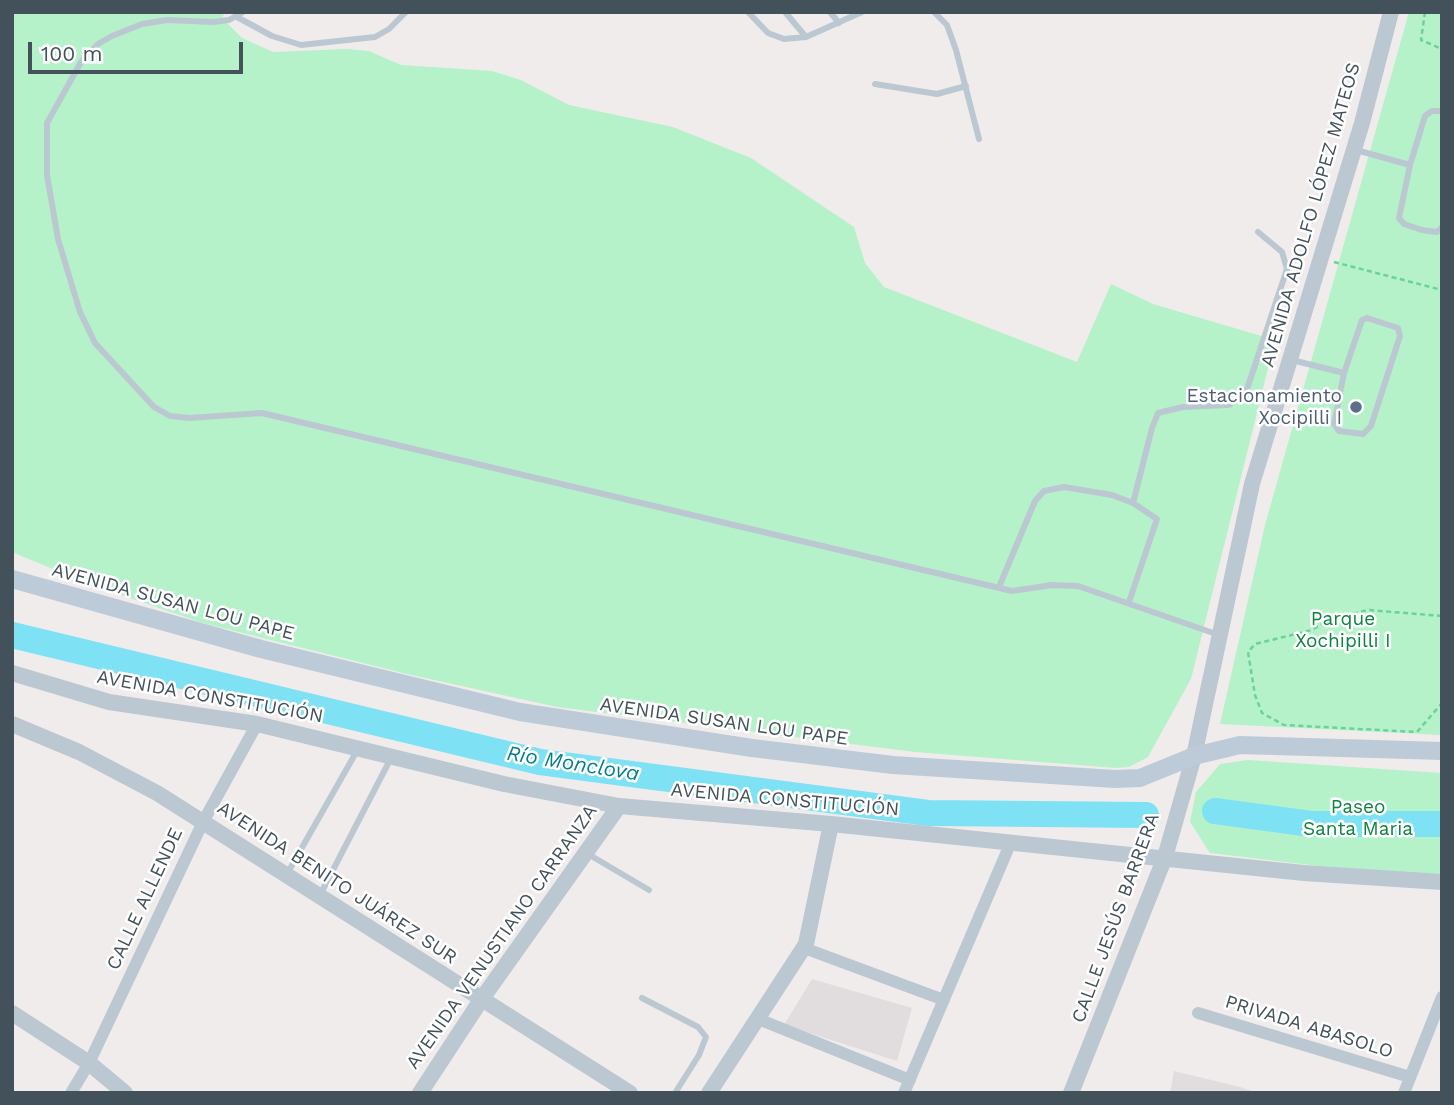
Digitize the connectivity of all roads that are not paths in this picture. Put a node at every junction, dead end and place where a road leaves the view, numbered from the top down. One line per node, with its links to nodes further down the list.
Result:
1 (243, 12): 9 (lane)
2 (406, 12): 9 (lane)
3 (748, 12): 11 (lane)
4 (785, 12): 11 (lane)
5 (830, 12): 10 (lane)
6 (862, 12): 10 (lane)
7 (934, 12): 13 (lane)
8 (1391, 12): 16 (street, AVENIDA ADOLFO LÓPEZ MATEOS)
9 (237, 17): 24 (lane)
10 (839, 23): 11 (lane)
11 (807, 37)
12 (874, 84): 13 (lane)
13 (966, 86): 15 (lane)
14 (1442, 111): 17 (lane)
15 (979, 139)
16 (1354, 150): 17 (lane); 20 (street, AVENIDA ADOLFO LÓPEZ MATEOS)
17 (1410, 165): 18 (lane)
18 (1442, 227)
19 (1258, 232): 22 (lane)
20 (1290, 359): 21 (lane); 26 (street, AVENIDA ADOLFO LÓPEZ MATEOS)
21 (1344, 373): 21 (lane)
22 (1133, 503): 24 (lane); 25 (lane)
23 (12, 579): 33 (main road, AVENIDA SUSAN LOU PAPE)
24 (999, 587): 25 (lane)
25 (1129, 602): 26 (lane)
26 (1219, 635): 33 (street, AVENIDA ADOLFO LÓPEZ MATEOS)
27 (12, 673): 29 (street, AVENIDA CONSTITUCIÓN)
28 (12, 724): 35 (street, AVENIDA BENITO JUÁREZ SUR)
29 (257, 724): 30 (street, AVENIDA CONSTITUCIÓN); 35 (street, CALLE ALLENDE)
30 (359, 748): 32 (street, AVENIDA CONSTITUCIÓN); 43 (lane)
31 (1442, 751): 33 (main road, AVENIDA SUSAN LOU PAPE)
32 (392, 756): 34 (street, AVENIDA CONSTITUCIÓN); 46 (lane)
33 (1194, 756): 37 (street, CALLE JESÚS BARRERA)
34 (620, 806): 36 (street, AVENIDA CONSTITUCIÓN); 39 (street, AVENIDA VENUSTIANO CARRANZA)
35 (203, 822): 43 (street, AVENIDA BENITO JUÁREZ SUR); 55 (street, CALLE ALLENDE)
36 (831, 824): 38 (street, AVENIDA CONSTITUCIÓN); 47 (street)
37 (1174, 825): 40 (street); 41 (street, CALLE JESÚS BARRERA); 42 (street)
38 (1011, 842): 40 (street, AVENIDA CONSTITUCIÓN); 51 (street)
39 (586, 853): 45 (lane); 50 (street, AVENIDA VENUSTIANO CARRANZA)
40 (1132, 854): 41 (street, AVENIDA CONSTITUCIÓN)
41 (1165, 857): 42 (street, AVENIDA CONSTITUCIÓN); 65 (street, CALLE JESÚS BARRERA)
42 (1199, 861): 44 (street, AVENIDA CONSTITUCIÓN)
43 (286, 875): 46 (street, AVENIDA BENITO JUÁREZ SUR)
44 (1442, 882)
45 (649, 890)
46 (320, 897): 50 (street, AVENIDA BENITO JUÁREZ SUR)
47 (804, 948): 51 (street); 54 (street)
48 (1442, 997): 56 (street)
49 (642, 998): 62 (lane)
50 (481, 1000): 60 (street, AVENIDA VENUSTIANO CARRANZA); 61 (street, AVENIDA BENITO JUÁREZ SUR)
51 (944, 1000): 57 (street)
52 (12, 1013): 55 (street)
53 (1198, 1013): 56 (street, PRIVADA ABASOLO)
54 (758, 1019): 57 (street); 63 (street)
55 (89, 1063): 58 (street, CALLE ALLENDE); 59 (street)
56 (1410, 1077): 66 (street)
57 (910, 1080): 64 (street)
58 (71, 1093)
59 (125, 1093)
60 (420, 1093)
61 (630, 1093)
62 (675, 1093)
63 (709, 1093)
64 (905, 1093)
65 (1071, 1093)
66 (1404, 1093)

